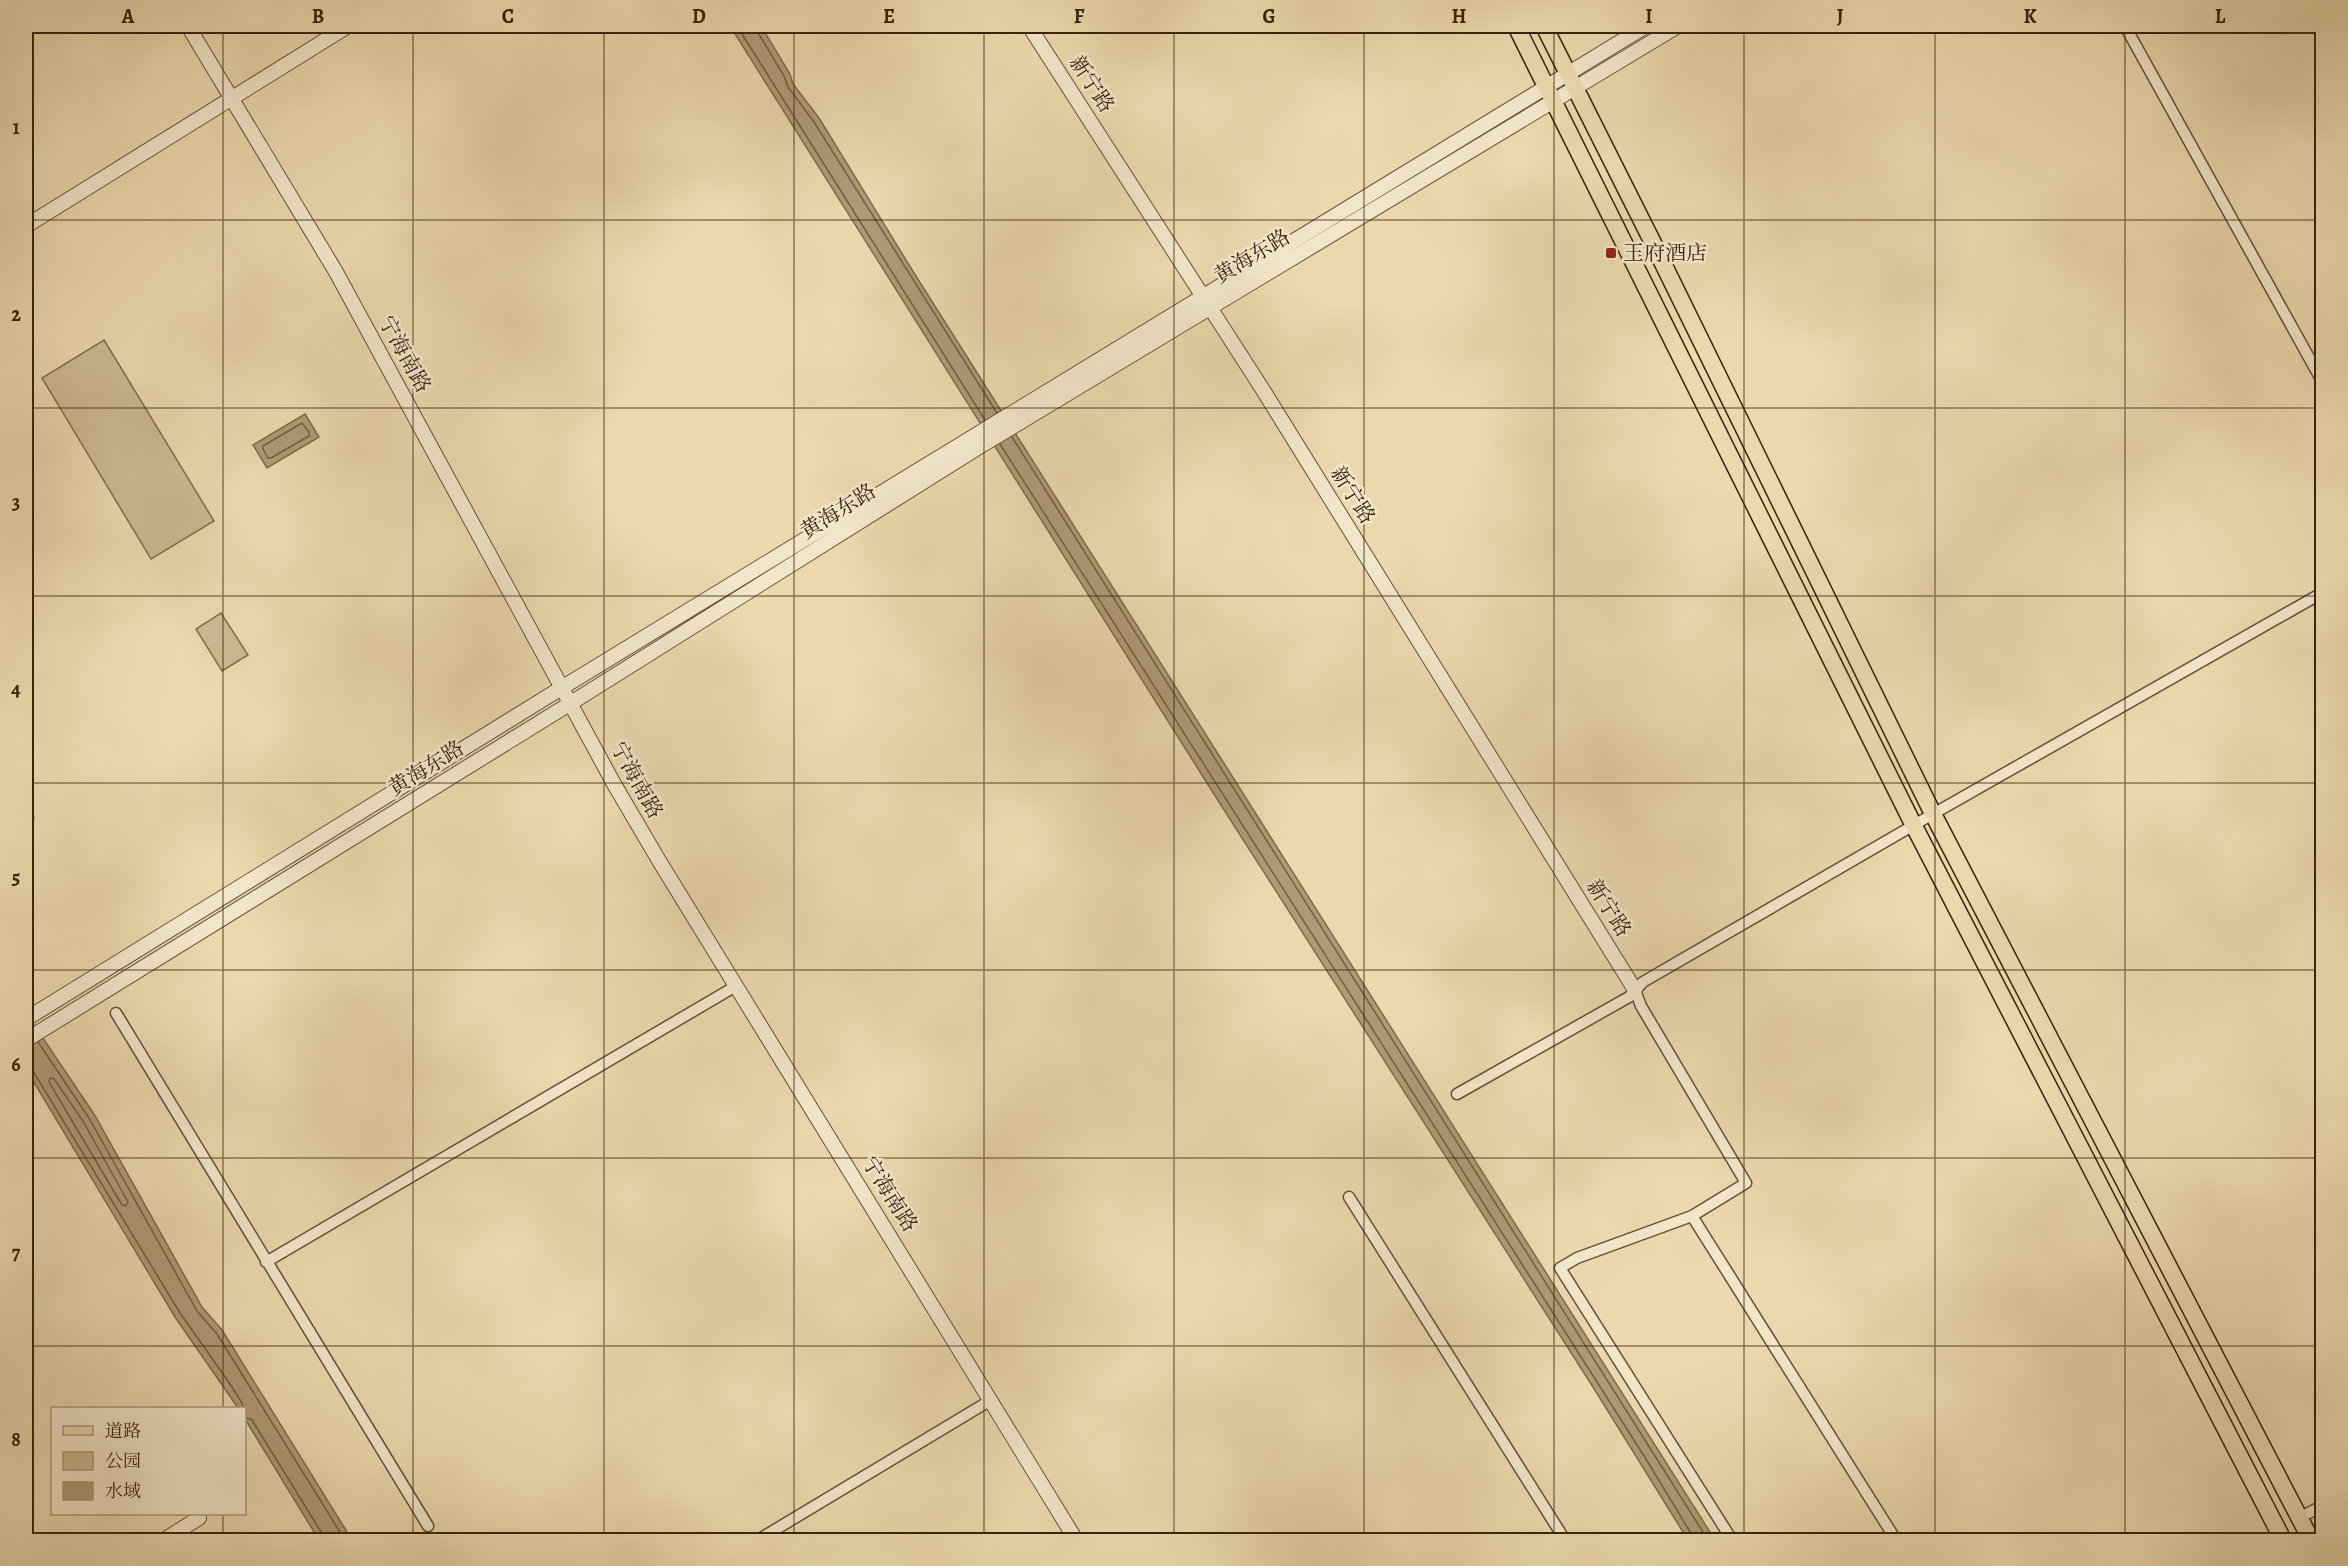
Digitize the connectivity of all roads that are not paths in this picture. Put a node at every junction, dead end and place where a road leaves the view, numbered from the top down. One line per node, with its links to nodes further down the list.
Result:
1 (188, 26): 12 (street, 宁海南路)
2 (348, 26): 12 (street)
3 (1029, 26): 14 (street, 新宁路)
4 (1516, 26): 11 (main road)
5 (1544, 26): 9 (main road)
6 (1646, 26): 9 (street, 黄海东路)
7 (1678, 26): 10 (street, 黄海东路)
8 (2125, 26): 15 (street)
9 (1568, 73): 10 (main road); 11 (street, 黄海东路)
10 (1576, 88): 11 (street, 黄海东路); 20 (main road)
11 (1550, 93): 14 (street, 黄海东路); 21 (main road)
12 (231, 97): 13 (street); 18 (street, 宁海南路)
13 (26, 226)
14 (1207, 301): 16 (street, 黄海东路); 23 (street, 新宁路)
15 (2322, 381)
16 (976, 442): 18 (street, 黄海东路); 19 (street, 黄海东路)
17 (2322, 593): 20 (street)
18 (563, 687): 19 (street, 宁海南路); 25 (street, 黄海东路)
19 (571, 703): 22 (street, 宁海南路); 26 (street, 黄海东路)
20 (1933, 814): 21 (street); 34 (main road)
21 (1914, 826): 23 (street); 42 (main road)
22 (736, 986): 30 (street); 31 (street, 宁海南路)
23 (1635, 990): 27 (street); 29 (street)
24 (116, 1013): 30 (street)
25 (26, 1019)
26 (26, 1040)
27 (1457, 1094)
28 (1349, 1197): 39 (street)
29 (1692, 1215): 40 (street); 41 (street)
30 (266, 1262): 35 (street)
31 (990, 1400): 37 (street); 38 (street, 宁海南路)
32 (2322, 1506): 34 (street)
33 (199, 1518): 36 (street)
34 (2299, 1518): 43 (main road)
35 (428, 1526)
36 (164, 1540)
37 (758, 1540)
38 (1076, 1540)
39 (1565, 1540)
40 (1731, 1540)
41 (1896, 1540)
42 (2283, 1540)
43 (2311, 1540)

